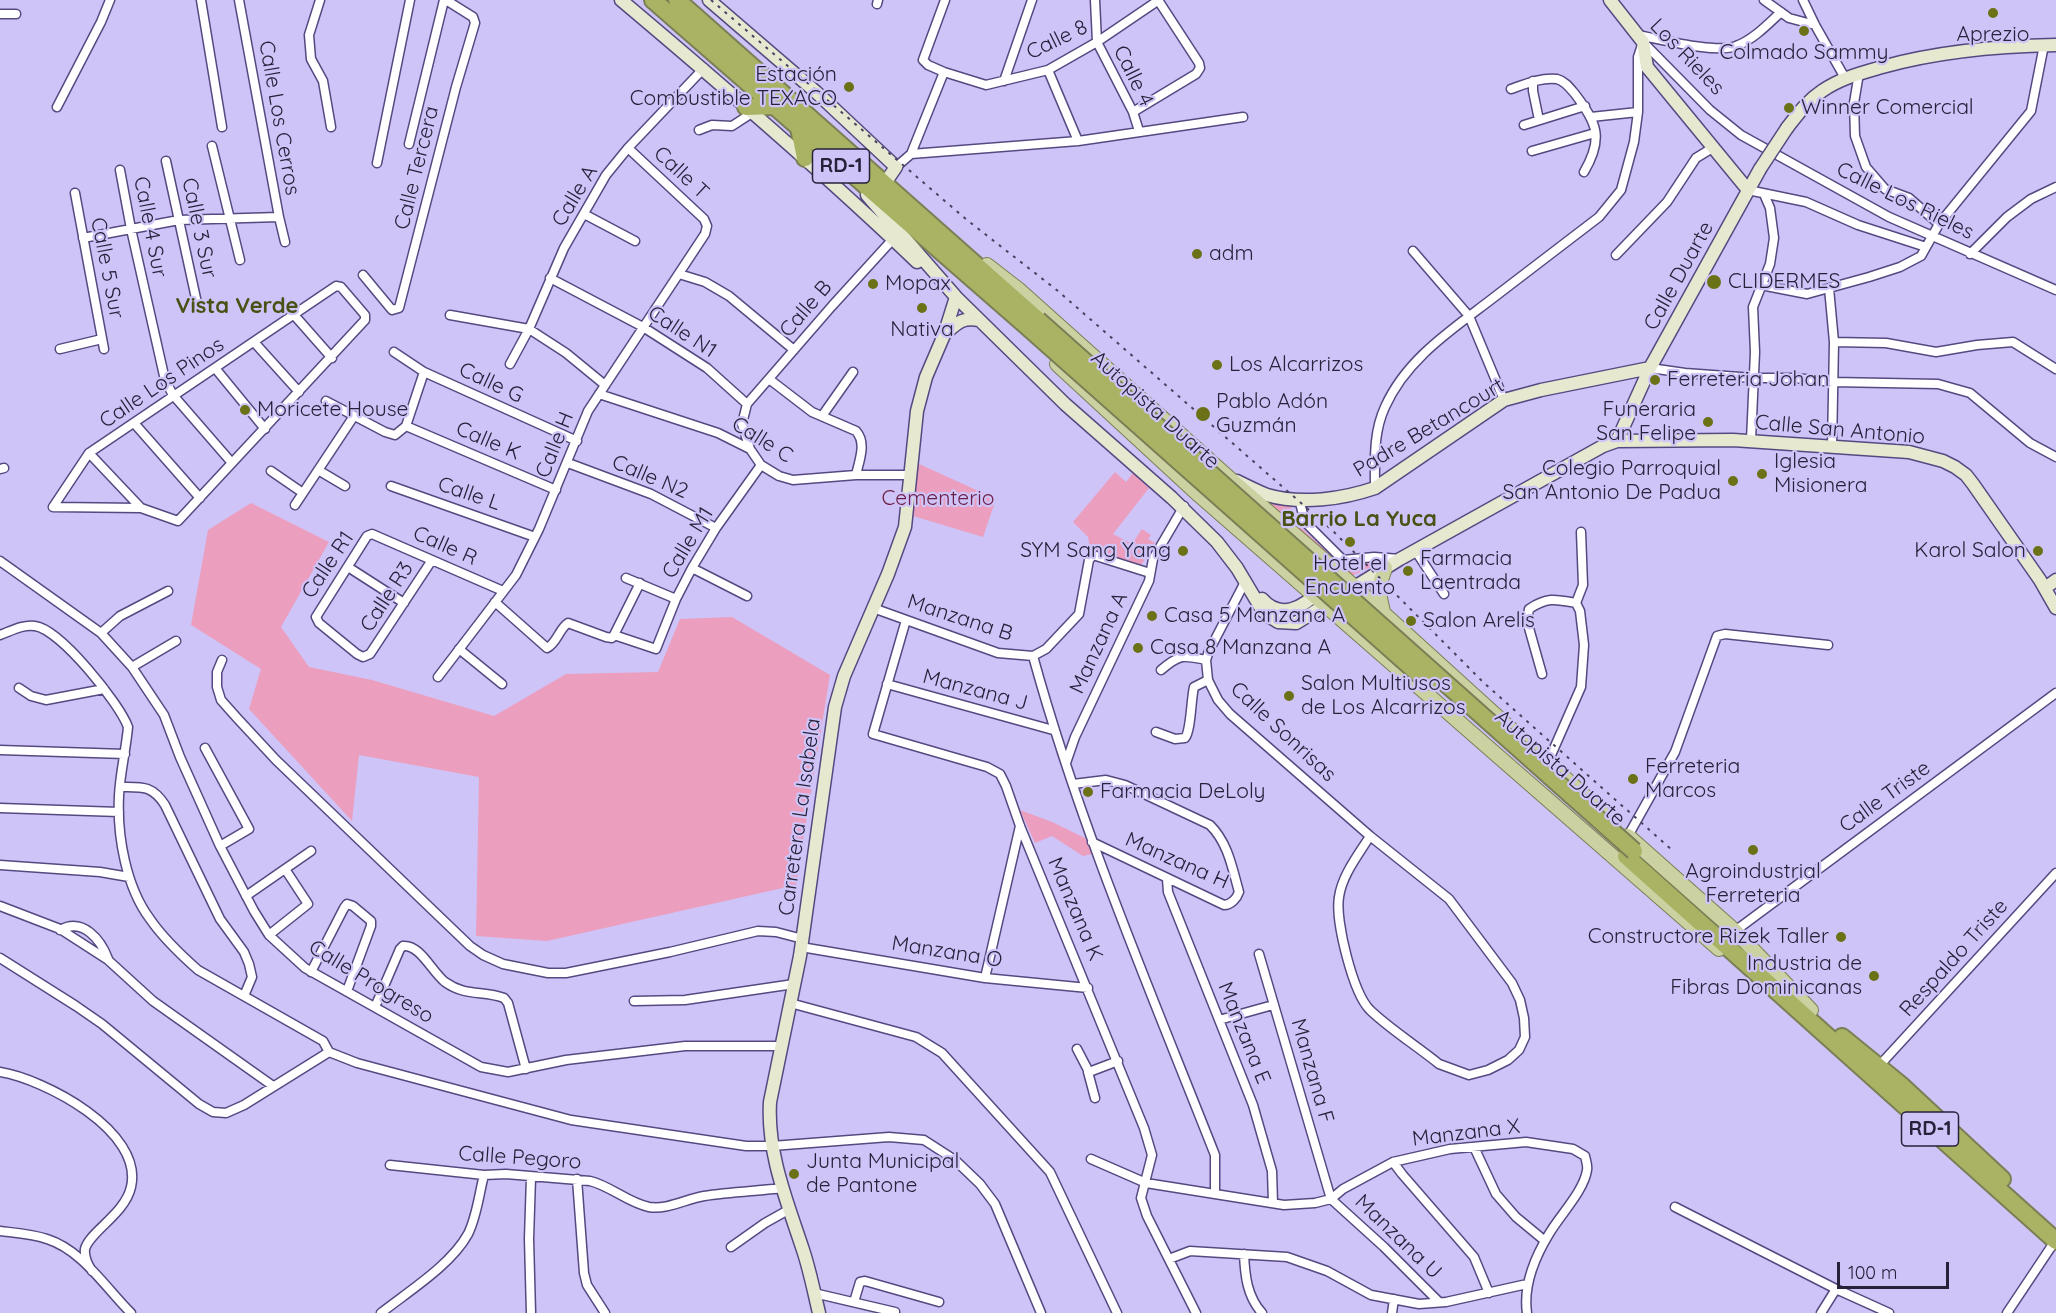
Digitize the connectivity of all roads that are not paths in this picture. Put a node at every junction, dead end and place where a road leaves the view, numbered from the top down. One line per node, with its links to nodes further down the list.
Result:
1 (110, 0): 35 (street)
2 (201, 0): 43 (street)
3 (239, 0): 71 (street, Calle Los Cerros)
4 (320, 0): 44 (street)
5 (411, 0): 59 (street)
6 (445, 0): 51 (street); 89 (street, Calle Tercera)
7 (621, 0): 25 (street)
8 (653, 0): 33 (highway, Autopista Duarte / RD-1)
9 (677, 0): 64 (highway, RD-1)
10 (709, 0): 61 (street)
11 (945, 0): 27 (street, Calle 8)
12 (1032, 0): 30 (street)
13 (1095, 0): 23 (street, Calle 4)
14 (1158, 0): 23 (street, Calle 8); 37 (street)
15 (1610, 0): 22 (street, Los Rieles)
16 (1764, 0): 18 (street)
17 (1803, 0): 21 (street)
18 (1781, 12): 21 (street); 22 (street)
19 (0, 14): 20 (street)
20 (16, 14)
21 (1815, 25): 29 (street)
22 (1640, 38): 38 (street); 49 (street, Los Rieles); 53 (street)
23 (1097, 42): 26 (street, Calle 8); 37 (street, Calle 4)
24 (2050, 45): 28 (street, Calle Duarte); 74 (street)
25 (704, 68): 36 (street); 54 (street, Calle A)
26 (1048, 70): 30 (street, Calle 8); 50 (street)
27 (944, 72): 30 (street, Calle 8); 56 (street)
28 (1859, 73): 29 (street, Calle Duarte); 74 (street)
29 (1845, 78): 66 (street, Calle Duarte, bridge)
30 (1004, 81)
31 (1533, 81): 32 (street); 34 (street); 41 (street)
32 (1511, 89)
33 (775, 106): 36 (highway); 45 (highway, Autopista Duarte / RD-1)
34 (1585, 106): 40 (street); 41 (street)
35 (57, 107)
36 (749, 110): 46 (street); 57 (street)
37 (1133, 112): 47 (street, Calle 4)
38 (1638, 112): 40 (street); 99 (street)
39 (1244, 117): 47 (street)
40 (1592, 117): 48 (street)
41 (1539, 120): 42 (street)
42 (1524, 124)
43 (222, 127)
44 (330, 127)
45 (799, 128): 57 (highway); 60 (highway, Autopista Duarte / RD-1)
46 (699, 130)
47 (1139, 131): 50 (street)
48 (1595, 133): 55 (street); 63 (street)
49 (1742, 135): 78 (street, Calle Los Rieles)
50 (1078, 141): 56 (street)
51 (409, 144)
52 (212, 146): 72 (street)
53 (1714, 147): 66 (street); 86 (street)
54 (628, 148): 70 (street, Calle A); 76 (street, Calle T)
55 (1532, 151)
56 (911, 154): 61 (street)
57 (806, 158): 80 (street)
58 (165, 161): 73 (street, Calle 3 Sur)
59 (377, 163)
60 (838, 164): 75 (highway, Autopista Duarte / RD-1); 94 (street)
61 (896, 167): 64 (street)
62 (120, 170): 77 (street, Calle 4 Sur)
63 (1584, 171)
64 (885, 183): 69 (highway, RD-1)
65 (2056, 187): 85 (street)
66 (1748, 190): 68 (street); 115 (street, Calle Duarte)
67 (75, 193): 79 (street, Calle 5 Sur)
68 (1764, 194): 83 (street); 91 (street)
69 (904, 201): 101 (highway, RD-1); 148 (main road)
70 (584, 214): 81 (street); 90 (street, Calle A)
71 (279, 217): 72 (street); 82 (street, Calle Los Cerros)
72 (230, 219): 73 (street); 87 (street)
73 (178, 220): 77 (street); 95 (street, Calle 3 Sur)
74 (1939, 224): 78 (street)
75 (913, 225): 101 (highway, Autopista Duarte / RD-1); 165 (main road)
76 (707, 226): 88 (street, Calle H)
77 (131, 229): 79 (street); 125 (street, Calle 4 Sur)
78 (1932, 237): 83 (street); 85 (street, Calle Los Rieles)
79 (83, 238): 105 (street, Calle 5 Sur)
80 (893, 239): 94 (street); 110 (street, Calle B)
81 (635, 241)
82 (285, 242)
83 (1926, 247): 92 (street)
84 (1413, 251): 99 (street)
85 (1970, 254): 93 (street, Calle Los Rieles)
86 (1616, 255)
87 (240, 260)
88 (679, 274): 102 (street, Calle H); 110 (street)
89 (363, 275)
90 (550, 278): 102 (street, Calle N1); 103 (street, Calle A)
91 (1761, 285): 92 (street); 119 (street)
92 (1829, 288): 107 (street)
93 (2056, 290)
94 (956, 297): 96 (street); 104 (street)
95 (197, 303)
96 (966, 307): 100 (street); 104 (street); 156 (street)
97 (450, 315): 103 (street)
98 (295, 316): 106 (street, Calle Los Pinos); 112 (street); 112 (street, Calle Los Pinos)
99 (1469, 316): 126 (street); 151 (street)
100 (979, 320): 104 (street); 156 (street)
101 (1034, 324): 231 (highway, Autopista Duarte / RD-1, bridge)
102 (643, 327): 122 (street, Calle H); 128 (street, Calle N1)
103 (529, 329): 113 (street, Calle A); 122 (street)
104 (944, 335): 146 (street, Carretera La Isabela)
105 (102, 339): 108 (street, Calle 5 Sur); 109 (street)
106 (254, 342): 114 (street, Calle Los Pinos); 123 (street)
107 (1834, 342): 116 (street); 121 (street)
108 (104, 349)
109 (60, 350)
110 (794, 350): 120 (street, Calle B)
111 (394, 352): 117 (street, Calle G)
112 (332, 358): 123 (street)
113 (510, 364)
114 (215, 368): 125 (street, Calle Los Pinos); 133 (street)
115 (1650, 368): 119 (street); 126 (street, Padre Betancourt); 136 (street, Calle Duarte)
116 (2056, 369)
117 (424, 372): 132 (street); 135 (street, Calle G)
118 (853, 372): 129 (street)
119 (1754, 378): 121 (street); 134 (street)
120 (769, 379): 128 (street, Calle B); 129 (street)
121 (1833, 382): 137 (street); 140 (street)
122 (605, 385): 124 (street, Calle H)
123 (299, 392): 133 (street)
124 (599, 394): 135 (street, Calle H); 138 (street, Calle C)
125 (173, 395): 131 (street, Calle Los Pinos); 142 (street, Calle 4 Sur)
126 (1504, 400): 151 (street, Padre Betancourt)
127 (326, 401): 130 (street)
128 (747, 404): 138 (street)
129 (822, 416): 147 (street)
130 (354, 417): 132 (street); 144 (street)
131 (134, 423): 139 (street, Calle Los Pinos); 154 (street)
132 (406, 426): 152 (street, Calle K)
133 (264, 429): 142 (street)
134 (1751, 440): 136 (street, Calle San Antonio); 137 (street, Calle San Antonio)
135 (577, 441): 141 (street, Calle H)
136 (1617, 441): 164 (street)
137 (1832, 447): 179 (street, Calle San Antonio)
138 (750, 449): 143 (street, Calle C)
139 (89, 453): 158 (street); 158 (street, Calle Los Pinos)
140 (2056, 457)
141 (568, 463): 152 (street, Calle H); 159 (street, Calle N2)
142 (232, 464): 154 (street)
143 (761, 465): 147 (street, Calle C); 159 (street, Calle M1)
144 (318, 470): 149 (street); 153 (street)
145 (271, 471): 153 (street)
146 (911, 474): 147 (street, Calle C); 190 (street, Carretera La Isabela)
147 (856, 476)
148 (1229, 478): 155 (street, Padre Betancourt); 160 (main road)
149 (345, 486)
150 (391, 486): 163 (street, Calle L)
151 (1376, 488): 155 (street, Padre Betancourt)
152 (556, 490): 163 (street, Calle H)
153 (303, 493): 157 (street)
154 (200, 498): 158 (street)
155 (1299, 500): 169 (street)
156 (1184, 505): 173 (street, Manzana A); 175 (street)
157 (295, 506)
158 (141, 508)
159 (716, 528): 171 (street, Calle M1)
160 (1288, 528): 165 (main road); 169 (main road)
161 (1581, 532): 189 (street)
162 (372, 534): 167 (street, Calle R); 170 (street, Calle R1)
163 (536, 537): 181 (street, Calle H)
164 (1415, 550): 166 (street); 182 (street)
165 (1267, 554): 184 (main road)
166 (1400, 559): 169 (street); 172 (street)
167 (432, 560): 181 (street, Calle R); 187 (street, Calle R3)
168 (0, 561): 195 (street, Calle Progreso)
169 (1341, 566): 178 (main road); 184 (street); 188 (main road)
170 (348, 567): 187 (street); 193 (street, Calle R1)
171 (692, 568): 183 (street); 185 (street, Calle M1)
172 (1384, 568): 178 (street); 192 (main road)
173 (1150, 573): 201 (street, Manzana B); 222 (street, Manzana A)
174 (627, 578): 177 (street)
175 (1246, 579): 184 (street); 188 (street); 203 (street)
176 (2056, 580): 179 (street)
177 (640, 583): 185 (street); 197 (street)
178 (1355, 587): 188 (street); 192 (main road)
179 (2045, 588): 191 (street, Calle San Antonio)
180 (168, 591): 195 (street)
181 (503, 591): 186 (street, Calle H)
182 (1444, 594)
183 (747, 596)
184 (1315, 596): 188 (main road)
185 (676, 599): 197 (street, Calle M1)
186 (495, 602): 197 (street); 200 (street, Calle H)
187 (404, 603): 193 (street, Calle R3)
188 (1330, 603): 212 (main road)
189 (1576, 603): 207 (street); 221 (street)
190 (873, 608): 194 (street, Manzana B); 243 (street, Carretera La Isabela)
191 (2056, 608)
192 (1383, 612): 204 (main road)
193 (316, 617)
194 (906, 620): 201 (street, Manzana B); 211 (street)
195 (101, 633): 205 (street, Calle Progreso)
196 (0, 635): 214 (street)
197 (614, 635)
198 (176, 641): 205 (street)
199 (1828, 645): 231 (street)
200 (459, 649): 208 (street, Calle H); 210 (street)
201 (1033, 656): 216 (street)
202 (222, 660): 243 (street, Manzana O)
203 (1206, 660): 206 (street); 209 (street, Calle Sonrisas)
204 (1441, 664): 212 (main road); 221 (main road)
205 (132, 667): 230 (street, Calle Progreso)
206 (1161, 670)
207 (1542, 674)
208 (438, 677)
209 (1208, 680): 217 (street); 228 (street, Calle Sonrisas)
210 (501, 684)
211 (887, 684): 216 (street, Manzana J); 227 (street, Manzana K)
212 (1419, 686): 257 (main road)
213 (20, 688): 214 (street)
214 (104, 689): 220 (street)
215 (2056, 693): 241 (street, Calle Triste)
216 (1053, 730): 222 (street)
217 (1156, 732)
218 (205, 748): 230 (street)
219 (0, 750): 220 (street)
220 (124, 754): 224 (street)
221 (1548, 762): 231 (main road)
222 (1066, 763): 223 (street)
223 (1072, 784): 229 (street); 237 (street, Manzana H)
224 (120, 788): 226 (street); 252 (street)
225 (0, 808): 226 (street)
226 (118, 812): 236 (street)
227 (1020, 826): 248 (street); 250 (street, Manzana K)
228 (1370, 836): 228 (street, Calle Sonrisas)
229 (1092, 842): 237 (street, Manzana H); 279 (street)
230 (220, 846): 238 (street, Calle Progreso)
231 (1629, 848): 241 (main road); 257 (highway, RD-1)
232 (311, 851): 234 (street)
233 (0, 865): 236 (street)
234 (285, 869): 238 (street); 242 (street)
235 (2056, 873): 263 (street, Respaldo Triste)
236 (129, 878): 252 (street)
237 (1167, 879): 258 (street, Manzana E)
238 (246, 896): 242 (street, Calle Progreso)
239 (0, 906): 240 (street)
240 (60, 930): 246 (street); 246 (street)
241 (1735, 931): 257 (main road)
242 (269, 935): 247 (street, Calle Progreso)
243 (802, 943): 248 (street, Manzana O); 249 (street, Carretera La Isabela)
244 (1258, 954): 255 (street, Manzana F)
245 (0, 958): 267 (street)
246 (108, 960): 267 (street)
247 (311, 972): 251 (street, Calle Progreso); 251 (street)
248 (986, 978): 250 (street, Manzana O)
249 (794, 984): 253 (street); 254 (street, Carretera La Isabela)
250 (1088, 988): 262 (street, Manzana K)
251 (347, 992): 256 (street, Calle Progreso)
252 (244, 996): 261 (street)
253 (634, 1001)
254 (790, 1004): 259 (street, Carretera La Isabela); 307 (street)
255 (1273, 1005): 258 (street); 280 (street, Manzana F)
256 (375, 1007): 264 (street, Calle Progreso); 264 (street)
257 (1808, 1014): 263 (highway, RD-1); 287 (highway, RD-1)
258 (1219, 1020): 281 (street, Manzana E)
259 (781, 1046): 264 (street, Calle Progreso); 269 (street, Carretera La Isabela)
260 (1077, 1049): 266 (street)
261 (329, 1052): 267 (street); 269 (street)
262 (1118, 1061): 266 (street); 277 (street, Manzana K)
263 (1878, 1067): 284 (highway, RD-1)
264 (526, 1069)
265 (0, 1072): 291 (street)
266 (1088, 1072): 268 (street)
267 (273, 1086)
268 (1095, 1098)
269 (772, 1146): 278 (street, Carretera La Isabela); 306 (street)
270 (1474, 1147): 272 (street, Manzana X); 286 (street); 286 (street, Manzana X)
271 (1091, 1159): 277 (street)
272 (1393, 1161): 280 (street, Manzana X); 295 (street)
273 (390, 1165): 274 (street, Calle Pegoro)
274 (484, 1175): 275 (street, Calle Pegoro); 302 (street)
275 (531, 1177): 276 (street, Calle Pegoro); 303 (street)
276 (578, 1179): 278 (street, Calle Pegoro); 304 (street)
277 (1146, 1183): 279 (street); 290 (street, Manzana K)
278 (783, 1188): 283 (street, Carretera La Isabela)
279 (1215, 1194): 281 (street)
280 (1331, 1199): 281 (street); 299 (street, Manzana U)
281 (1273, 1203)
282 (1675, 1207): 293 (street)
283 (789, 1209): 288 (street); 294 (street, Carretera La Isabela)
284 (2056, 1228)
285 (0, 1231): 291 (street)
286 (1545, 1241): 292 (street)
287 (2056, 1241): 314 (street)
288 (731, 1247)
289 (1244, 1254): 290 (street); 296 (street); 309 (street)
290 (1169, 1259): 308 (street, Manzana K)
291 (92, 1271): 301 (street)
292 (1527, 1284): 295 (street); 311 (street)
293 (1836, 1289): 312 (street); 313 (street)
294 (814, 1293): 297 (street); 305 (street, Carretera La Isabela)
295 (1489, 1293): 299 (street)
296 (1394, 1299): 299 (street); 310 (street)
297 (854, 1302): 298 (street); 300 (street)
298 (939, 1302)
299 (1439, 1302)
300 (895, 1312)
301 (130, 1313)
302 (381, 1313)
303 (531, 1313)
304 (605, 1313)
305 (819, 1313)
306 (1041, 1313)
307 (1117, 1313)
308 (1196, 1313)
309 (1262, 1313)
310 (1392, 1313)
311 (1527, 1313)
312 (1821, 1313)
313 (1889, 1313)
314 (2007, 1313)

